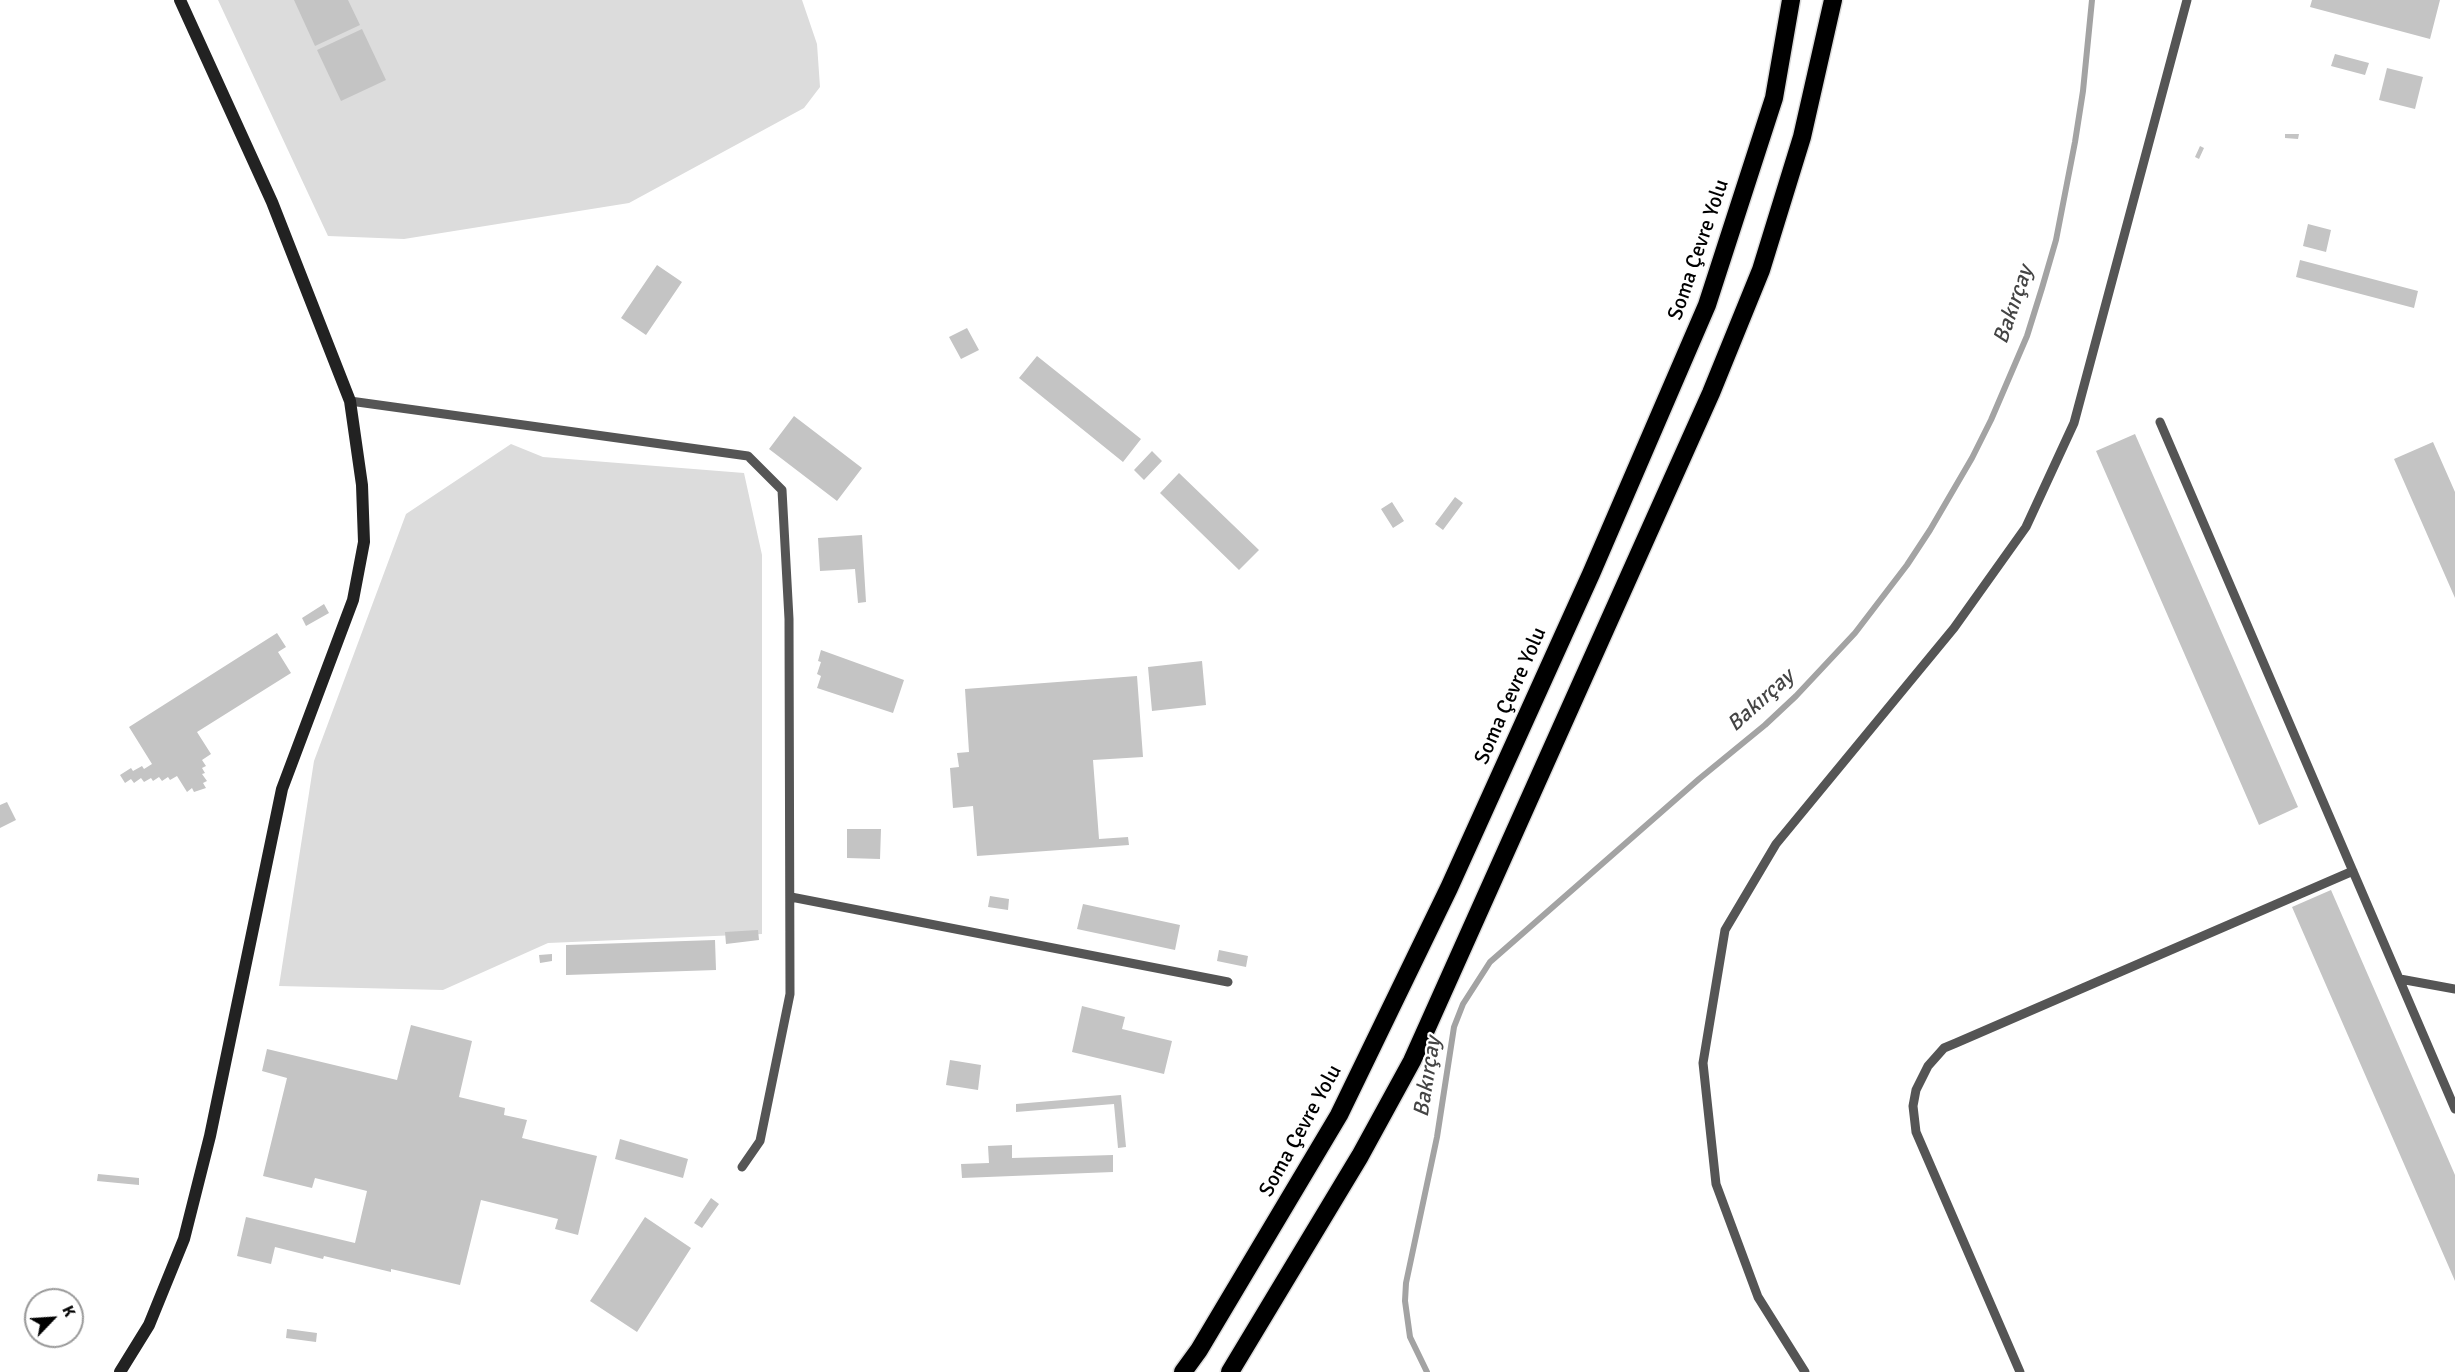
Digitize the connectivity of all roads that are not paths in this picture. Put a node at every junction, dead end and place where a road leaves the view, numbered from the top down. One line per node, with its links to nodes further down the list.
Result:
1 (180, 0): 5 (street)
2 (1791, 0): 15 (highway, Soma Çevre Yolu)
3 (1833, 0): 16 (highway)
4 (2187, 0): 17 (lane)
5 (350, 401): 8 (lane); 14 (street)
6 (2160, 422): 7 (lane)
7 (2353, 871): 9 (lane); 18 (lane)
8 (791, 897): 10 (lane); 13 (lane)
9 (2400, 979): 11 (lane); 12 (lane)
10 (1228, 982)
11 (2455, 989)
12 (2455, 1108)
13 (742, 1167)
14 (120, 1372)
15 (1183, 1372)
16 (1230, 1372)
17 (1805, 1372)
18 (2020, 1372)

